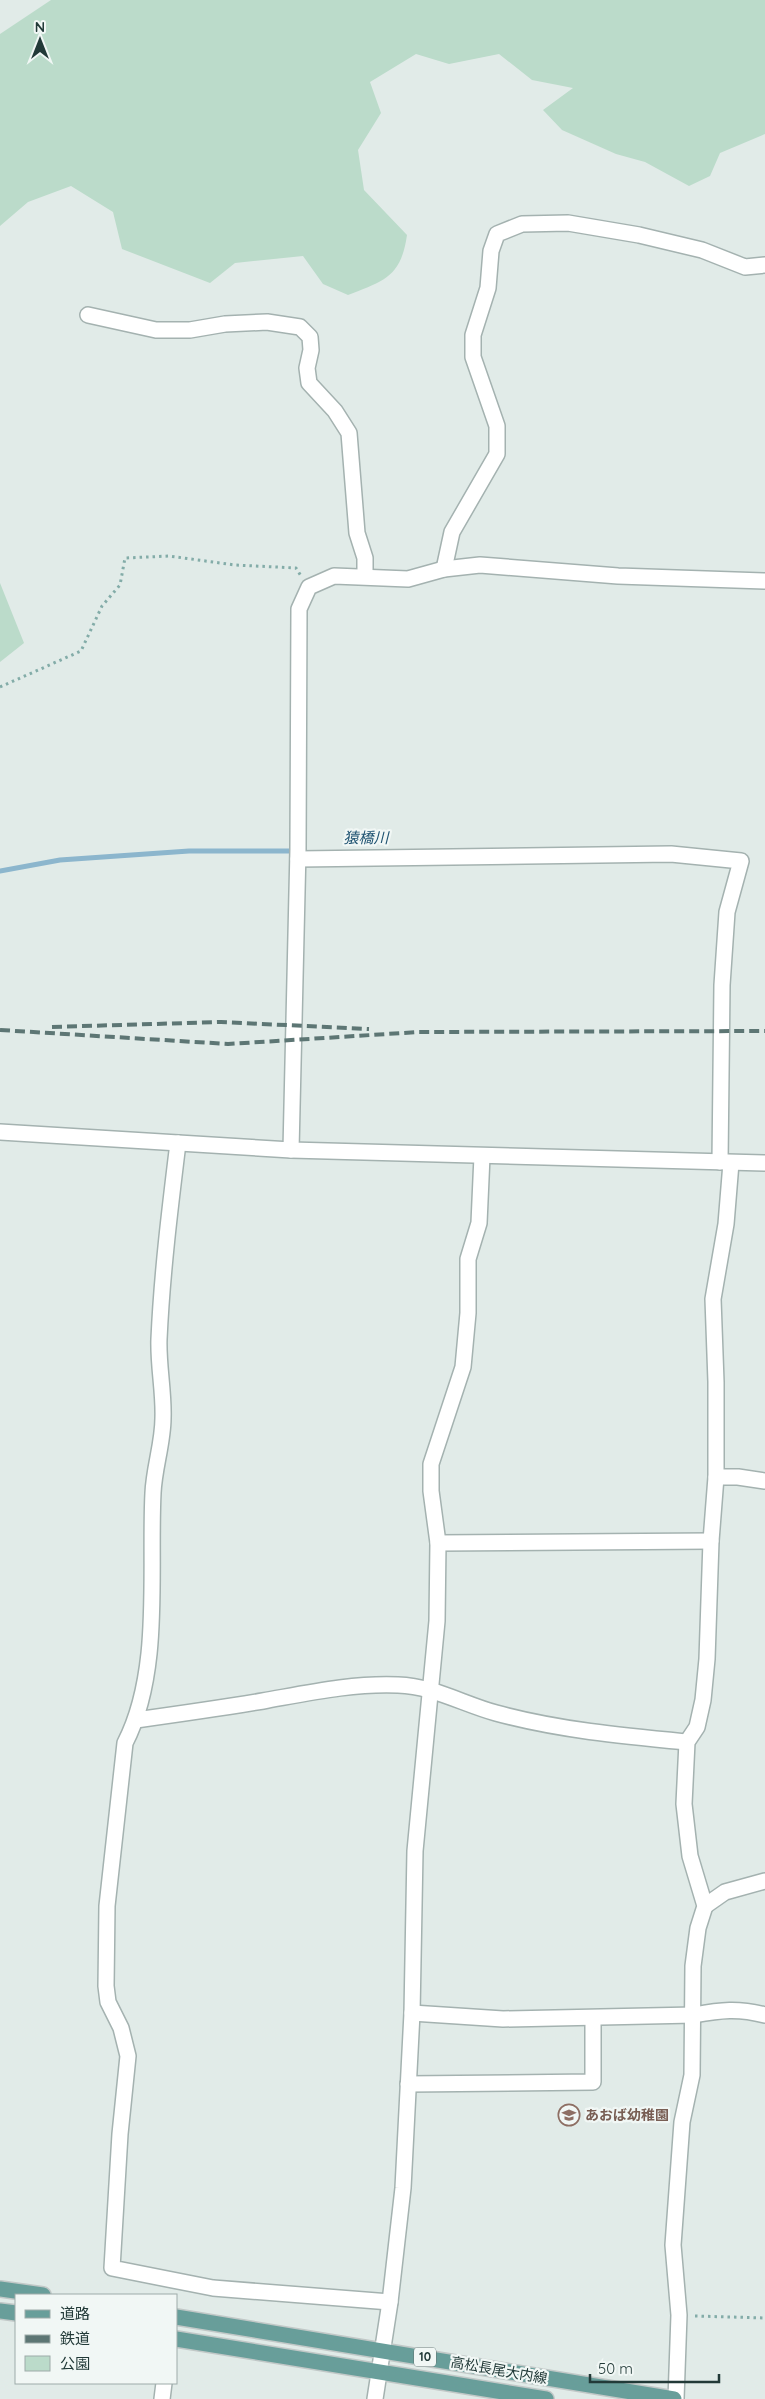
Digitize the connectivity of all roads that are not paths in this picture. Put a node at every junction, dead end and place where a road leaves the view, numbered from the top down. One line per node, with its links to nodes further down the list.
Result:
1 (765, 265): 3 (street)
2 (88, 315): 4 (street)
3 (444, 569): 4 (street); 5 (street)
4 (365, 576): 6 (street)
5 (765, 581)
6 (298, 854): 9 (street); 11 (street)
7 (0, 1132): 8 (street)
8 (178, 1143): 9 (street); 18 (street)
9 (291, 1150): 10 (street)
10 (482, 1156): 11 (street); 16 (street)
11 (725, 1162): 12 (street); 13 (street)
12 (765, 1163)
13 (716, 1477): 14 (street); 15 (street)
14 (765, 1481)
15 (711, 1541): 16 (street); 19 (street)
16 (438, 1543): 17 (street)
17 (431, 1690): 18 (street); 19 (street); 22 (street)
18 (136, 1720): 28 (street)
19 (687, 1742): 21 (street)
20 (765, 1881): 21 (street)
21 (705, 1906): 24 (street)
22 (412, 2014): 25 (street); 26 (street)
23 (765, 2015): 24 (street)
24 (694, 2016): 25 (street); 41 (street)
25 (593, 2019): 26 (street)
26 (408, 2084): 30 (street)
27 (0, 2289): 29 (main road)
28 (177, 2289): 30 (street)
29 (36, 2294)
30 (390, 2302): 35 (street)
31 (0, 2311): 32 (main road)
32 (15, 2313)
33 (178, 2317): 35 (main road, 高松長尾大内線 / 10)
34 (178, 2339): 36 (main road, 10)
35 (383, 2350): 36 (street); 41 (main road, 高松長尾大内線 / 10)
36 (380, 2371): 39 (street); 40 (main road, 高松長尾大内線 / 10)
37 (164, 2384): 38 (street)
38 (162, 2399)
39 (375, 2399)
40 (546, 2399)
41 (675, 2399)

